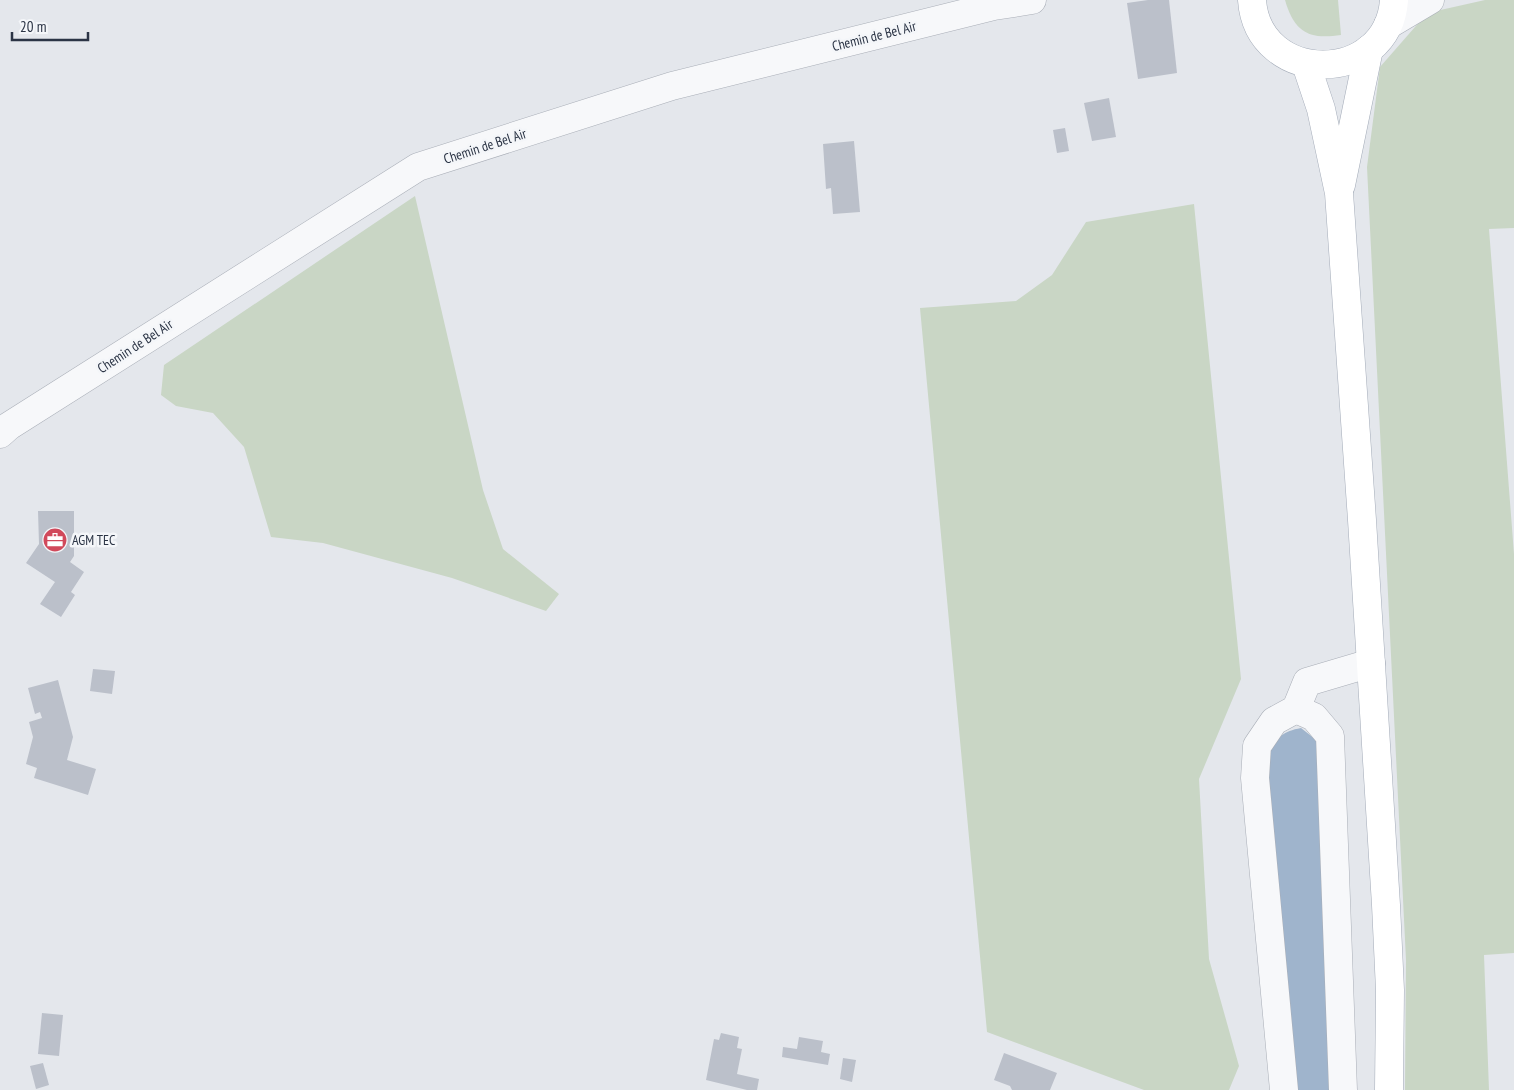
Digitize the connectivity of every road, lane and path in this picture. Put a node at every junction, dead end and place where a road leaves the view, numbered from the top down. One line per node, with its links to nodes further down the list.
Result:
1 (1032, 0): 8 (street, Chemin de Bel Air)
2 (1430, 0): 4 (street)
3 (1249, 2): 6 (main road)
4 (1391, 12): 5 (main road)
5 (1370, 49): 6 (main road); 7 (main road)
6 (1306, 64): 7 (main road)
7 (1339, 194): 9 (main road)
8 (0, 434)
9 (1371, 663): 10 (street); 13 (main road)
10 (1296, 709): 11 (street); 12 (street)
11 (1284, 1090)
12 (1342, 1090)
13 (1389, 1090)

